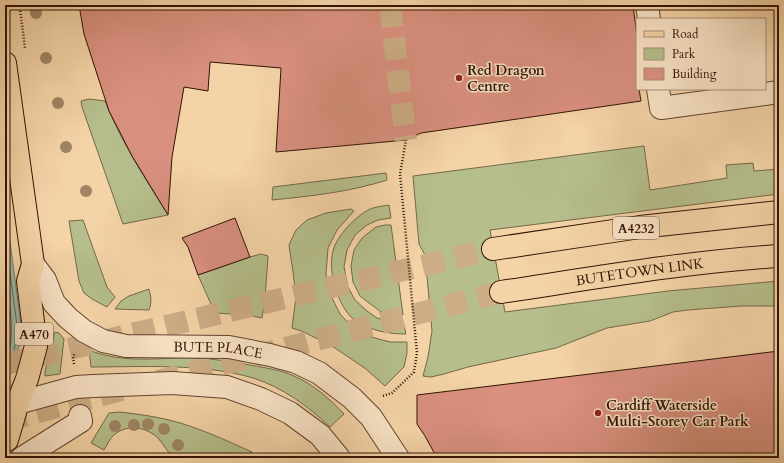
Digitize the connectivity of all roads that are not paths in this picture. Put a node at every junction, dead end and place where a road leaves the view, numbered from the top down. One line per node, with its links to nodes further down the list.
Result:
1 (647, 5): 2 (street)
2 (649, 18)
3 (5, 63): 9 (main road, A470)
4 (658, 90): 5 (street)
5 (779, 92)
6 (779, 212): 7 (main road, A4232)
7 (493, 249)
8 (779, 256): 10 (main road, BUTETOWN LINK)
9 (33, 264): 11 (main road, A470); 16 (street, BUTE PLACE)
10 (501, 292)
11 (12, 405): 13 (main road); 15 (street)
12 (80, 416): 14 (street)
13 (5, 441)
14 (22, 458)
15 (339, 458)
16 (398, 458)

